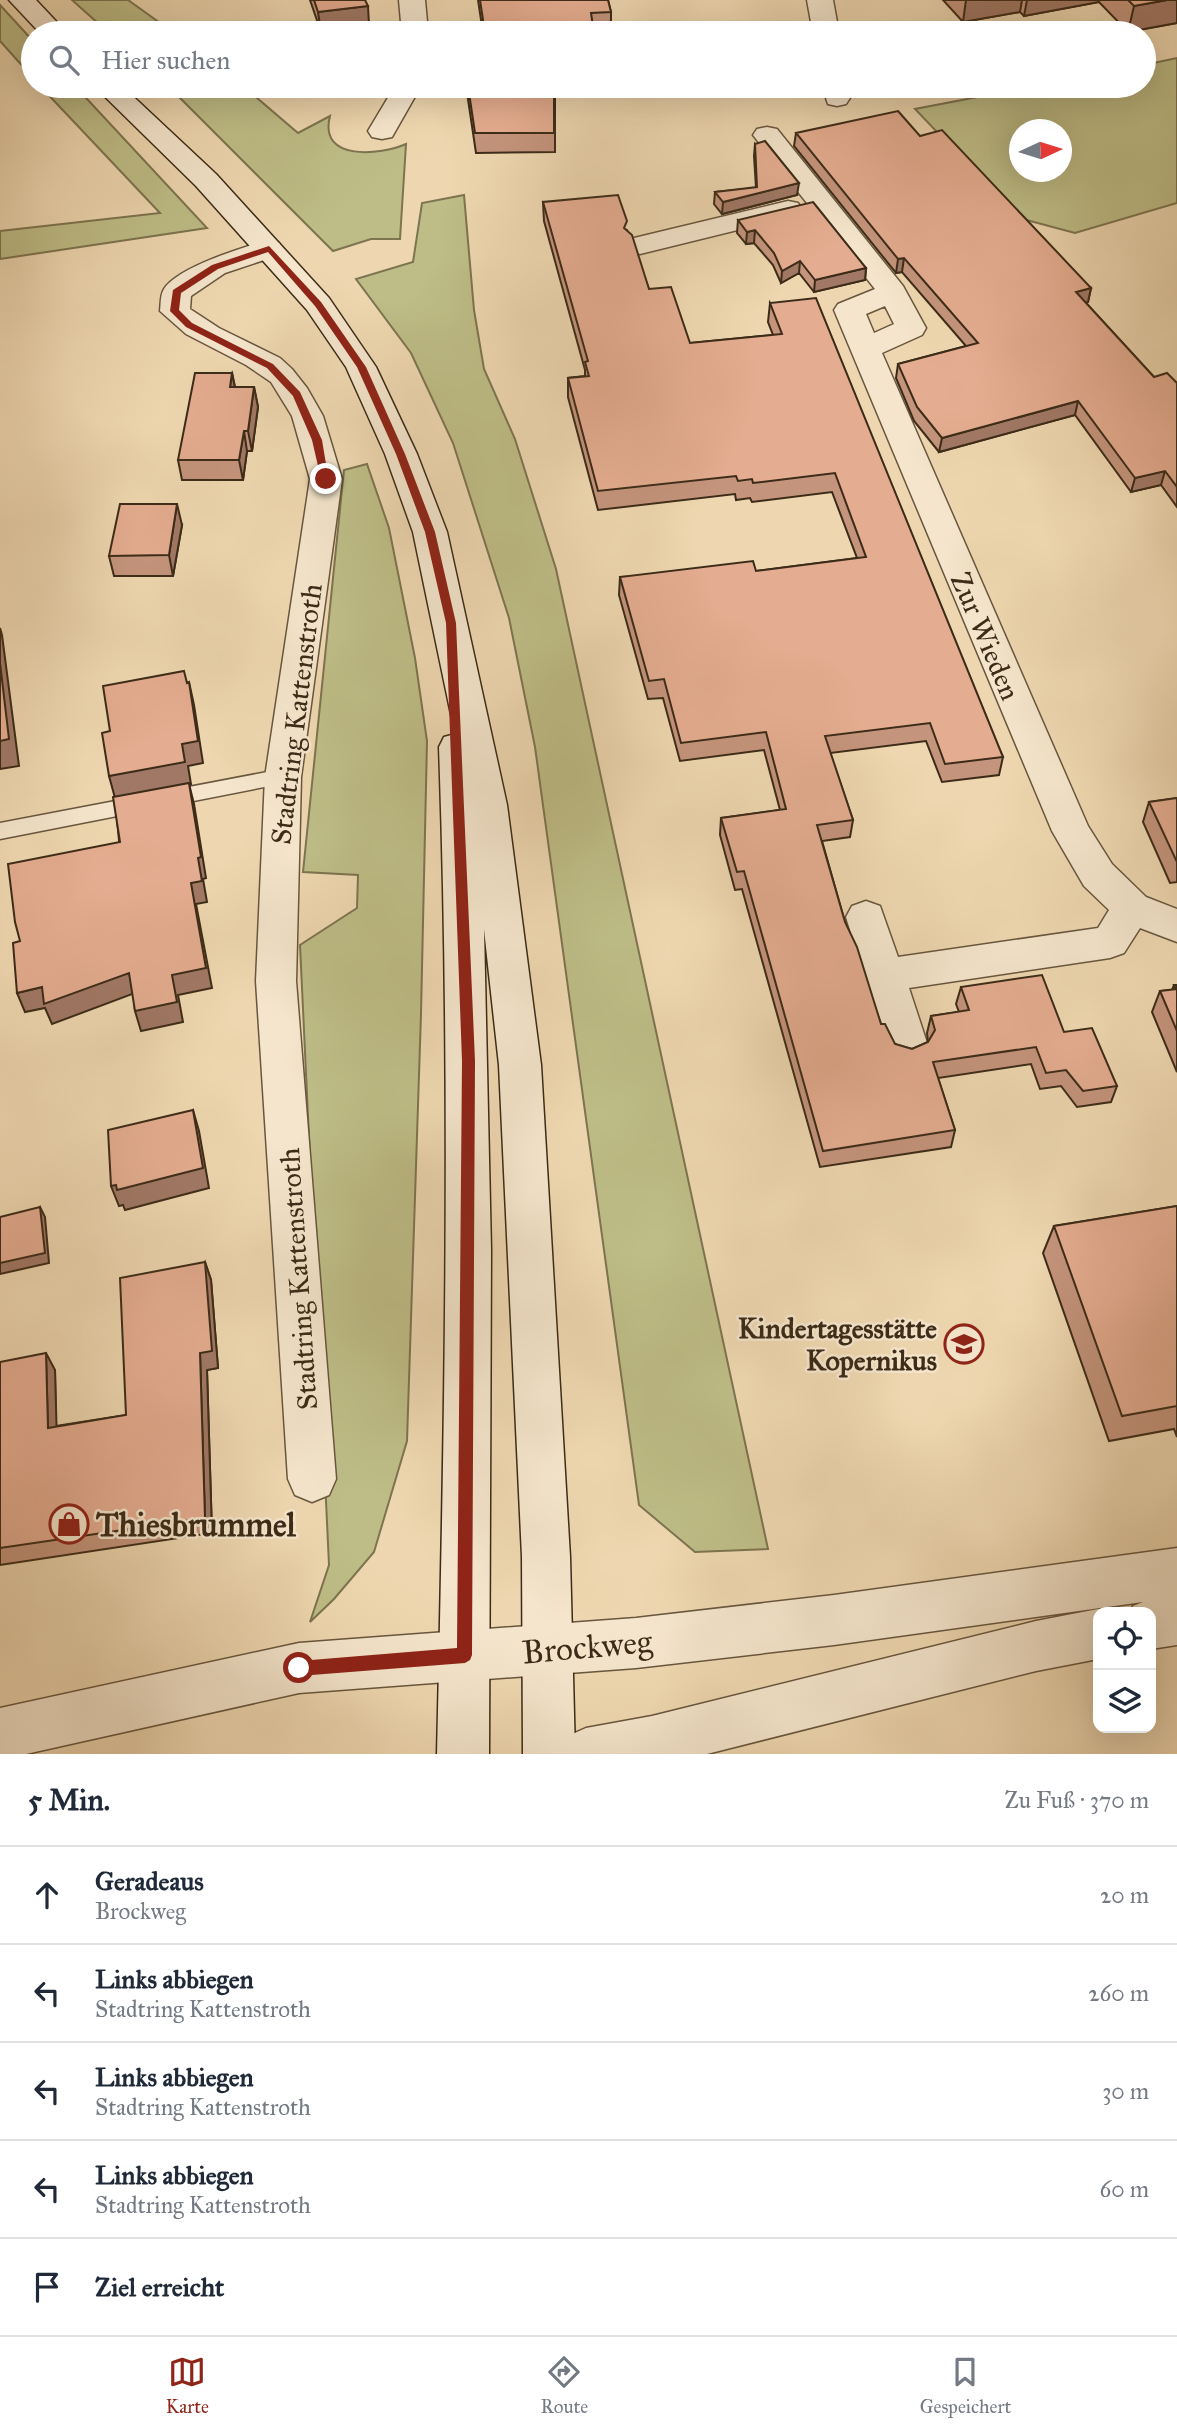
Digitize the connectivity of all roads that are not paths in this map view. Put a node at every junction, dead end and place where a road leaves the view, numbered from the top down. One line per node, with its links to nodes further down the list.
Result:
1 (22, 0): 4 (street)
2 (412, 0): 5 (street)
3 (820, 0): 6 (street)
4 (42, 21)
5 (414, 21)
6 (824, 21)
7 (120, 98): 13 (street)
8 (401, 98): 9 (street)
9 (382, 131)
10 (766, 135): 11 (street)
11 (819, 201): 12 (street); 14 (street)
12 (640, 245)
13 (269, 249): 16 (street); 17 (street, Stadtring Kattenstroth)
14 (893, 292): 15 (street); 15 (street, Zur Wieden)
15 (867, 348): 19 (street, Zur Wieden)
16 (451, 623): 29 (street); 30 (street)
17 (283, 777): 18 (lane); 24 (street, Stadtring Kattenstroth)
18 (0, 831)
19 (1132, 908): 21 (street, Zur Wieden); 22 (street)
20 (866, 917): 22 (street)
21 (1177, 926)
22 (885, 975): 23 (street)
23 (907, 1046)
24 (312, 1479)
25 (1177, 1573): 29 (street, Brockweg)
26 (1177, 1619): 27 (street)
27 (1156, 1624)
28 (1093, 1635): 34 (street)
29 (547, 1650): 30 (street, Brockweg); 33 (street)
30 (465, 1655): 31 (street, Brockweg); 32 (street)
31 (0, 1734)
32 (463, 1754)
33 (549, 1754)
34 (586, 1754)

